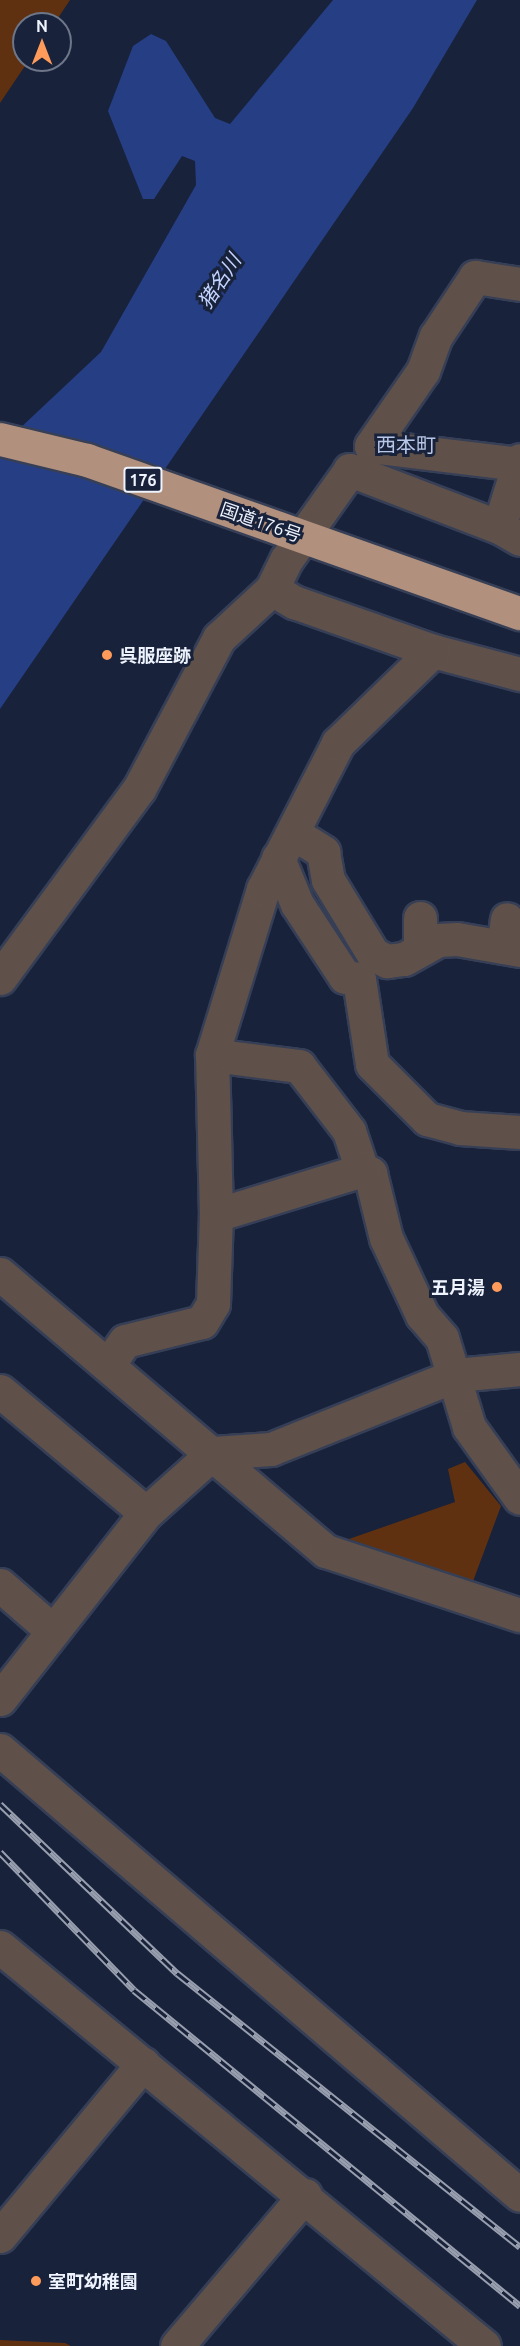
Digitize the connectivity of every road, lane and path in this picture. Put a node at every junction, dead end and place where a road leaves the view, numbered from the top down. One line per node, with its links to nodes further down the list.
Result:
1 (520, 284): 3 (street)
2 (0, 439): 4 (highway, 国道176号 / 176)
3 (519, 462): 5 (street)
4 (293, 533): 5 (street); 6 (street); 7 (highway, 国道176号 / 176)
5 (510, 533)
6 (272, 589): 8 (street); 12 (street)
7 (520, 613)
8 (433, 651): 9 (street); 10 (street)
9 (520, 674)
10 (285, 845): 11 (street); 13 (street); 14 (street)
11 (510, 939)
12 (0, 978)
13 (212, 1055): 15 (street); 16 (street)
14 (520, 1132)
15 (362, 1170): 16 (street); 20 (street)
16 (216, 1215): 18 (street)
17 (0, 1274): 18 (street)
18 (108, 1365): 22 (street)
19 (520, 1369): 20 (street)
20 (456, 1375): 22 (street); 23 (street)
21 (0, 1392): 24 (street)
22 (213, 1453): 24 (street); 26 (street)
23 (520, 1498)
24 (146, 1513): 27 (street)
25 (0, 1585): 27 (street)
26 (520, 1615)
27 (53, 1631): 28 (street)
28 (0, 1699)
29 (0, 1750): 33 (street)
30 (0, 1947): 31 (street)
31 (143, 2064): 32 (street); 34 (street)
32 (305, 2195): 35 (street); 36 (street)
33 (520, 2195)
34 (0, 2236)
35 (177, 2346)
36 (484, 2346)

